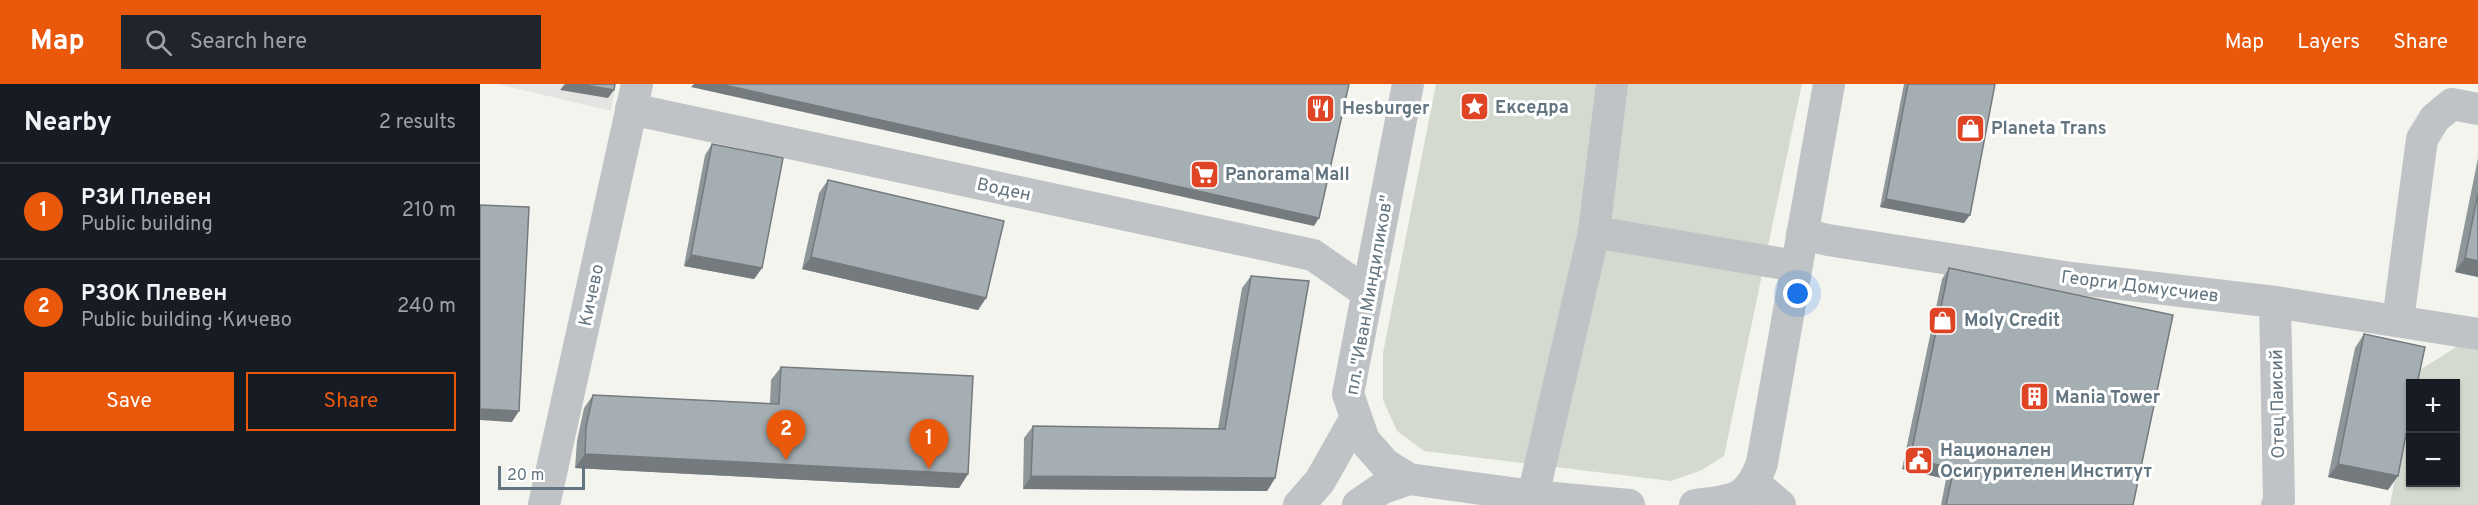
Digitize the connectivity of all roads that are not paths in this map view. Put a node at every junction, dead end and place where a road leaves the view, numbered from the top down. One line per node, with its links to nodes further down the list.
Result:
1 (1408, 84): 9 (street, пл. "Иван Миндиликов")
2 (1612, 84): 6 (street)
3 (1829, 84): 7 (street)
4 (634, 96): 9 (street, Воден); 19 (street, Кичево)
5 (2478, 109): 11 (street)
6 (1594, 232): 8 (street); 16 (street)
7 (1802, 234): 8 (street); 10 (street, Георги Домусчиев)
8 (1796, 266): 15 (street)
9 (1366, 292): 13 (street, пл. "Иван Миндиликов")
10 (2275, 302): 11 (street, Георги Домусчиев); 17 (street, Отец Паисий)
11 (2398, 321): 12 (street, Георги Домусчиев)
12 (2478, 334)
13 (1355, 419): 14 (street, пл. "Иван Миндиликов"); 20 (street)
14 (1409, 479): 16 (street, пл. "Иван Миндиликов"); 21 (street)
15 (1755, 484): 23 (street); 24 (street)
16 (1533, 496): 18 (street, пл. "Иван Миндиликов")
17 (2286, 503)
18 (1592, 504): 22 (street, пл. "Иван Миндиликов")
19 (544, 505)
20 (1299, 505)
21 (1358, 505)
22 (1629, 505)
23 (1695, 505)
24 (1780, 505)

